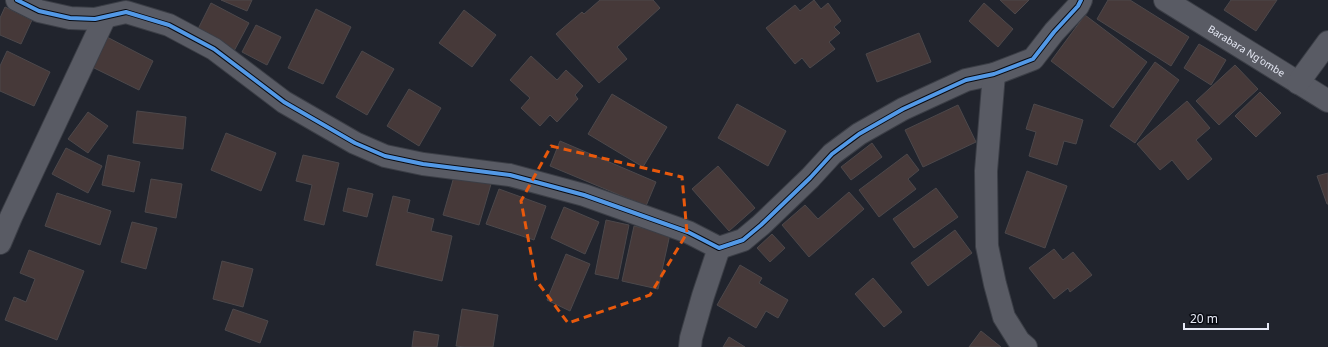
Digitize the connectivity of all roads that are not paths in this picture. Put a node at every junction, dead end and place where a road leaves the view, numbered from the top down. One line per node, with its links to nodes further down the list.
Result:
1 (17, 0): 4 (street)
2 (1081, 0): 6 (street)
3 (1165, 0): 7 (street, Barabara Ng'ombe)
4 (105, 17): 9 (street); 10 (street)
5 (1328, 42): 7 (street)
6 (994, 74): 10 (street); 12 (street)
7 (1298, 83): 8 (street, Barabara Ng'ombe)
8 (1328, 101)
9 (0, 243)
10 (719, 248): 11 (street)
11 (692, 344)
12 (1026, 347)

